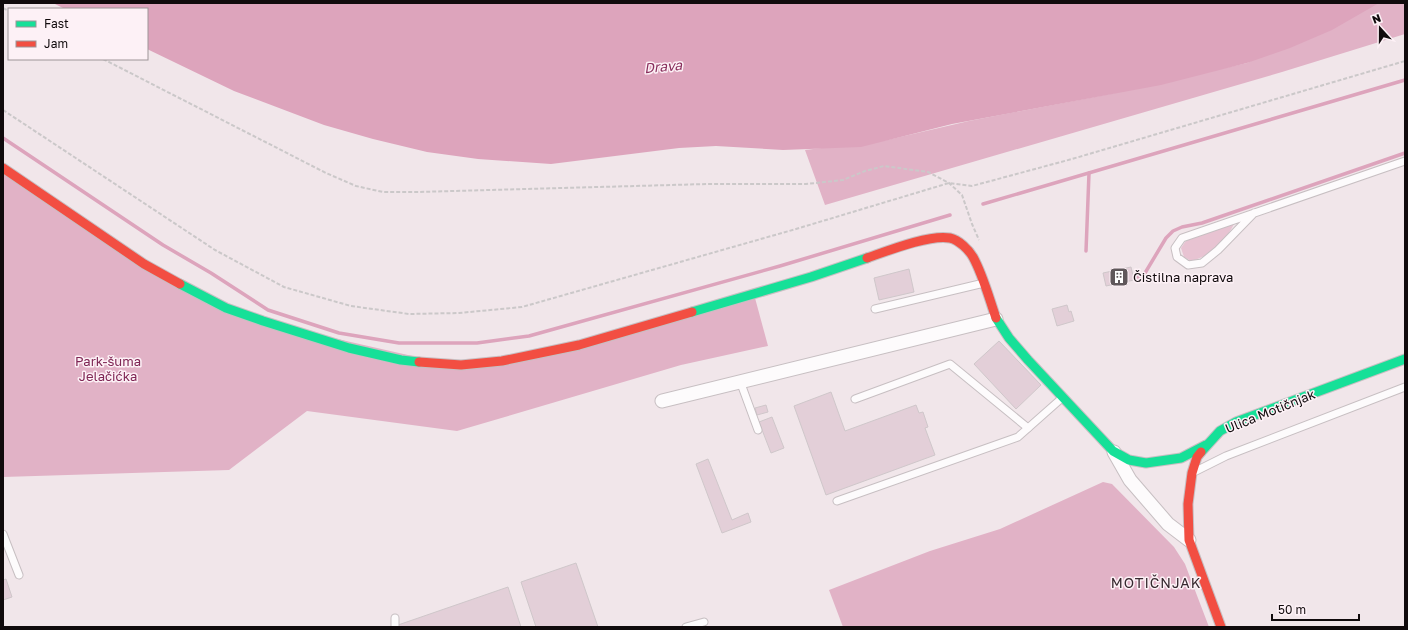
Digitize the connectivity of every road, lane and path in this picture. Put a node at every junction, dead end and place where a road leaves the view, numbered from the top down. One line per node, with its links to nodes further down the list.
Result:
1 (105, 60): 6 (path)
2 (1405, 61): 6 (path)
3 (3, 110): 6 (path)
4 (1405, 161): 7 (lane)
5 (3, 168): 9 (street)
6 (949, 183): 8 (path)
7 (1254, 213): 7 (lane)
8 (981, 244)
9 (984, 283): 10 (lane); 11 (street)
10 (875, 309)
11 (996, 319): 13 (street); 15 (street)
12 (1405, 359): 20 (street, Ulica Motičnjak)
13 (740, 381): 17 (street); 19 (lane)
14 (1405, 387): 22 (lane)
15 (1063, 397): 18 (lane); 21 (street)
16 (855, 399): 18 (lane)
17 (662, 401)
18 (1028, 428): 23 (lane)
19 (758, 430)
20 (1206, 445): 21 (street); 22 (street, Ulica Motičnjak)
21 (1113, 451): 25 (street)
22 (1192, 473): 25 (street, Ulica Motičnjak)
23 (837, 501)
24 (3, 534): 26 (lane)
25 (1189, 540): 31 (street, Ulica Motičnjak)
26 (19, 575)
27 (395, 618): 29 (lane)
28 (704, 622): 30 (lane)
29 (395, 627)
30 (686, 627)
31 (1221, 627)

